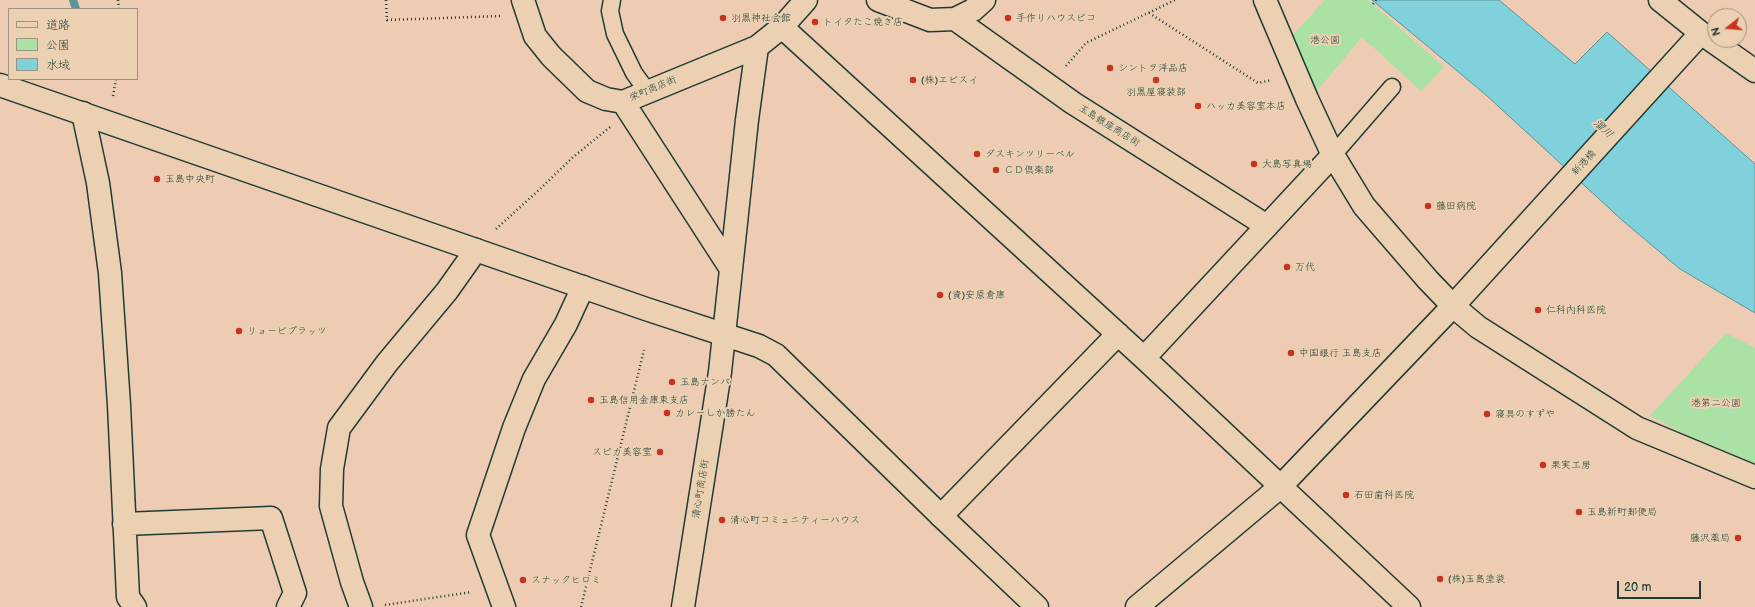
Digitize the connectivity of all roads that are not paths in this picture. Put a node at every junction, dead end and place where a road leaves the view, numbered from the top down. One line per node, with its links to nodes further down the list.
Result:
1 (612, 0): 15 (lane)
2 (806, 0): 9 (street)
3 (878, 0): 8 (street)
4 (984, 0): 8 (street)
5 (1265, 0): 18 (street)
6 (1660, 0): 10 (street)
7 (525, 8): 16 (street, 栄町商店街)
8 (955, 19): 19 (street, 玉島銀座商店街)
9 (782, 27): 11 (street, 栄町商店街); 25 (street)
10 (1701, 33): 12 (street); 23 (street, 新港橋)
11 (757, 47): 15 (street, 栄町商店街); 21 (street, 清心町商店街)
12 (1755, 71)
13 (0, 85): 17 (street)
14 (1392, 87): 18 (lane)
15 (647, 91): 16 (street, 栄町商店街)
16 (626, 107): 21 (street)
17 (83, 114): 20 (street); 30 (street)
18 (1332, 155): 19 (street); 23 (street)
19 (1266, 226): 26 (street)
20 (476, 250): 22 (street); 32 (street)
21 (730, 268): 24 (street, 清心町商店街)
22 (583, 287): 24 (street); 31 (street)
23 (1453, 306): 27 (street); 28 (street, 新港橋)
24 (724, 334): 29 (street); 35 (street, 清心町商店街)
25 (1118, 334): 26 (street); 29 (street)
26 (1144, 358): 28 (street)
27 (1755, 477)
28 (1280, 487): 37 (street, 新港橋); 38 (street)
29 (941, 516): 36 (street)
30 (124, 524): 33 (street); 34 (street)
31 (501, 598)
32 (370, 606)
33 (135, 607)
34 (288, 607)
35 (683, 607)
36 (1037, 607)
37 (1137, 607)
38 (1409, 607)

